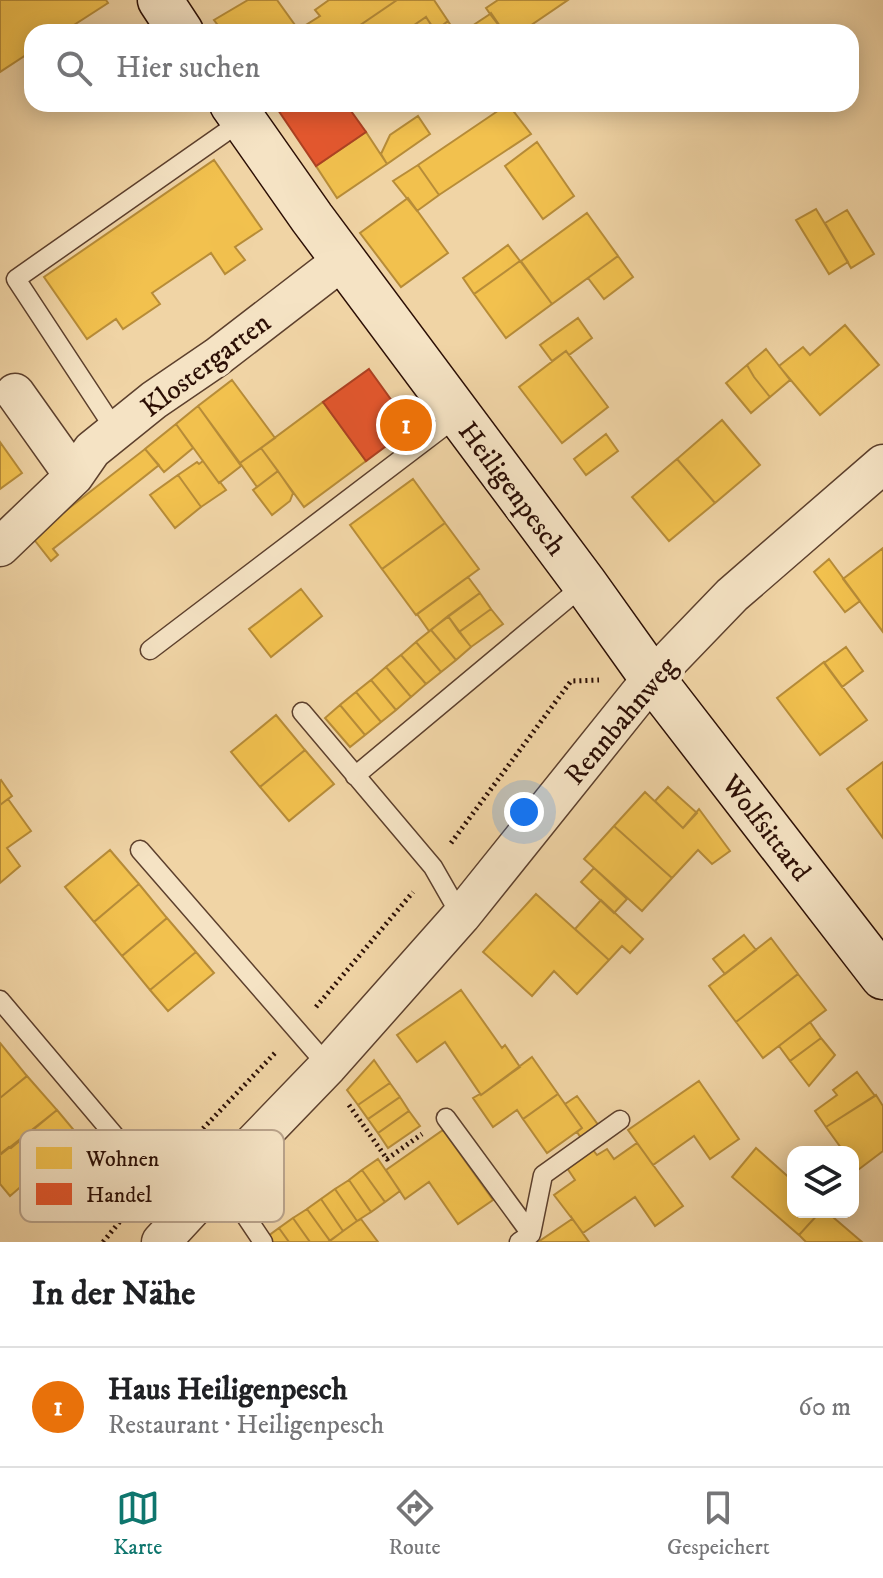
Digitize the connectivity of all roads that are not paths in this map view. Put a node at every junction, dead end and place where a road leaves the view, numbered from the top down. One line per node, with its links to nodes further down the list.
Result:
1 (160, 0): 2 (street)
2 (176, 24)
3 (237, 112): 4 (street, Heiligenpesch); 7 (lane)
4 (343, 260): 6 (street, Heiligenpesch); 7 (street, Klostergarten)
5 (15, 393): 9 (street)
6 (459, 415): 11 (street, Heiligenpesch); 12 (lane)
7 (116, 431): 9 (street, Klostergarten)
8 (883, 464): 13 (street, Rennbahnweg)
9 (74, 476): 10 (street, Klostergarten)
10 (0, 547)
11 (585, 584): 13 (street, Heiligenpesch); 15 (lane)
12 (150, 650)
13 (652, 678): 17 (street, Rennbahnweg); 18 (street, Wolfsittard)
14 (302, 712): 15 (lane)
15 (355, 776): 17 (lane)
16 (140, 850): 20 (lane)
17 (461, 916): 20 (street, Rennbahnweg)
18 (883, 977)
19 (0, 1000): 23 (lane)
20 (328, 1066): 24 (street, Rennbahnweg)
21 (446, 1118): 26 (lane)
22 (620, 1120): 26 (lane)
23 (110, 1130)
24 (266, 1130)
25 (250, 1222): 27 (lane)
26 (525, 1238)
27 (263, 1242)

